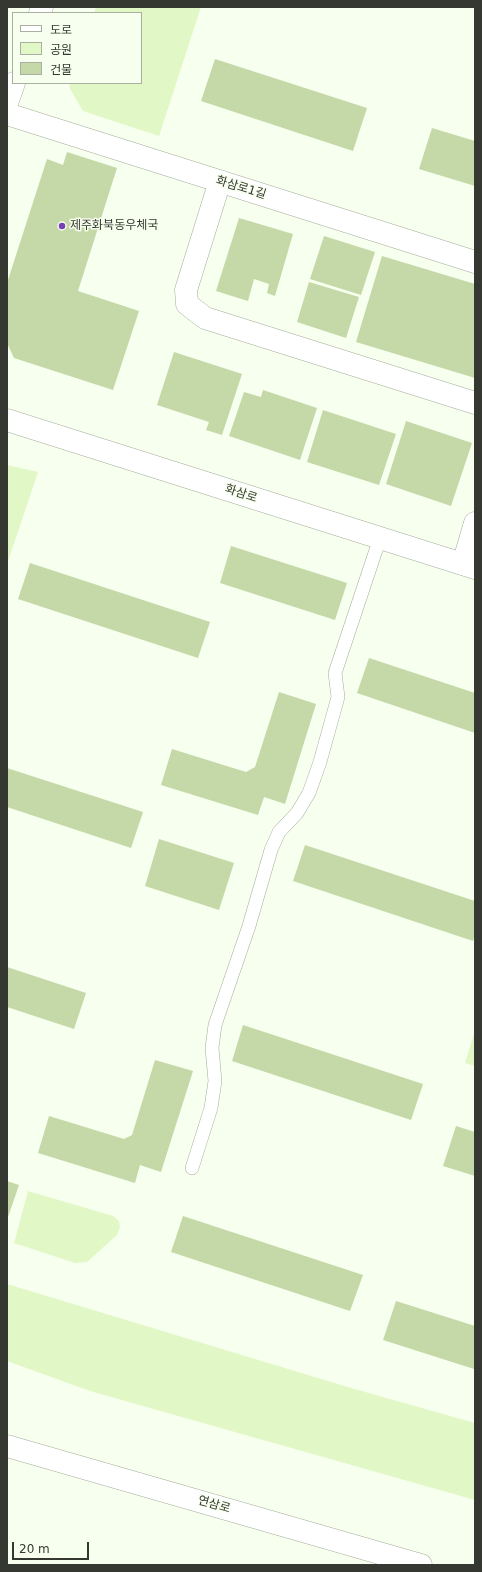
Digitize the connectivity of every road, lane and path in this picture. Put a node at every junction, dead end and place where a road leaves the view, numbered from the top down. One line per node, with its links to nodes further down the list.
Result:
1 (14, 84): 2 (street)
2 (7, 103)
3 (7, 114): 4 (street, 화삼로1길)
4 (220, 181): 5 (street, 화삼로1길); 6 (street)
5 (475, 262)
6 (475, 403)
7 (7, 420): 9 (street, 화삼로)
8 (475, 523): 10 (street)
9 (380, 538): 10 (street, 화삼로); 11 (lane)
10 (469, 566)
11 (192, 1168)
12 (7, 1446): 13 (street, 연삼로)
13 (421, 1565)

